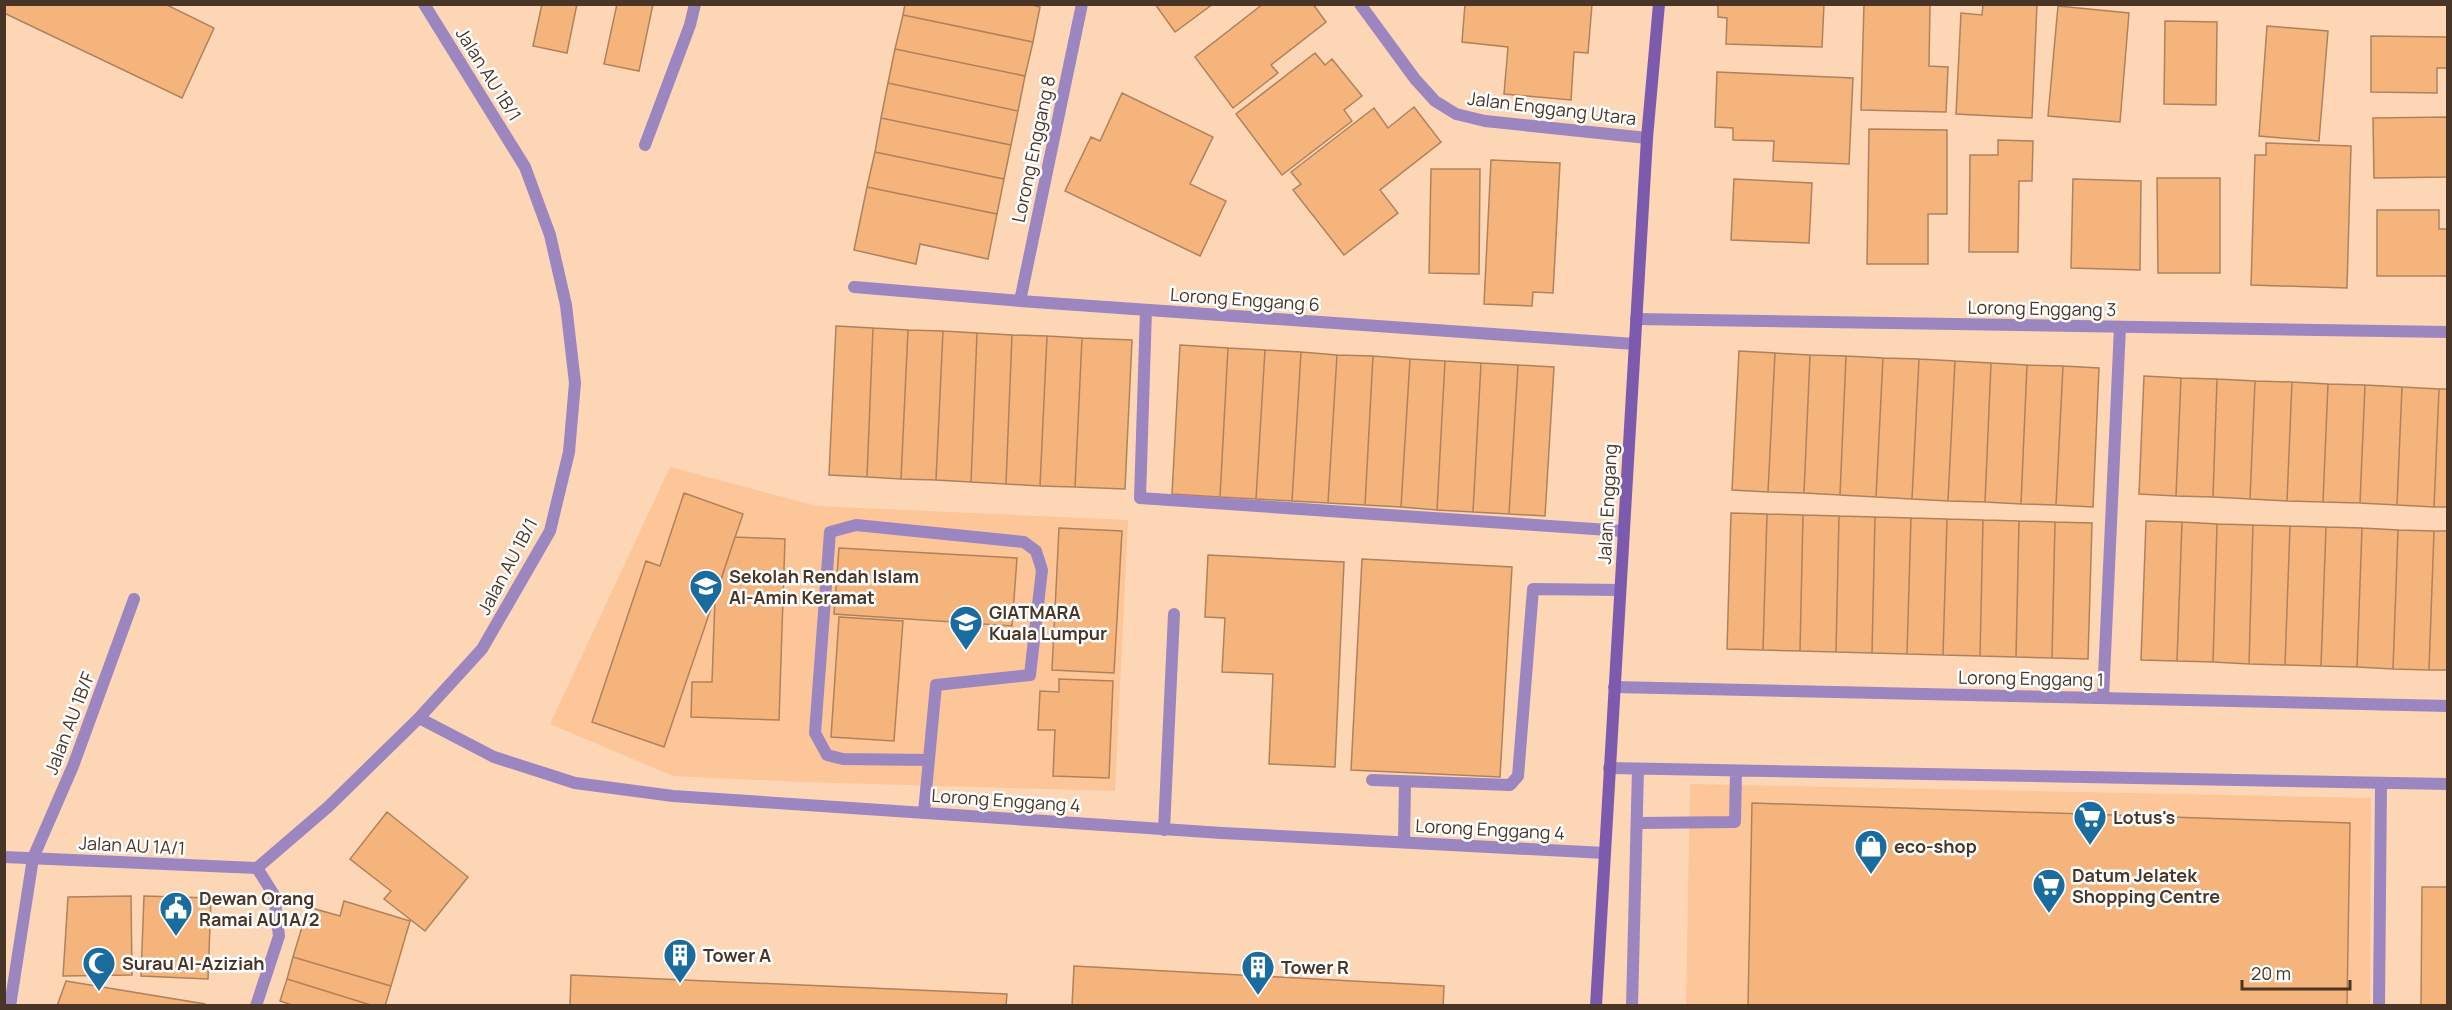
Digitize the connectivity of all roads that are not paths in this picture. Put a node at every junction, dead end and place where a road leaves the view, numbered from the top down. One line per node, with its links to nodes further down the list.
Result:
1 (424, 4): 22 (street, Jalan AU 1B/1)
2 (695, 4): 7 (street)
3 (1082, 4): 9 (street, Lorong Enggang 8)
4 (1360, 4): 6 (street, Jalan Enggang Utara)
5 (1659, 4): 6 (main road, Jalan Enggang)
6 (1647, 138): 11 (main road, Jalan Enggang)
7 (645, 145)
8 (854, 286): 9 (street, Lorong Enggang 6)
9 (1020, 301): 10 (street, Lorong Enggang 6)
10 (1146, 310): 14 (street, Lorong Enggang 6); 15 (street)
11 (1636, 319): 12 (street, Lorong Enggang 3); 14 (main road, Jalan Enggang)
12 (2121, 327): 13 (street, Lorong Enggang 3); 20 (street)
13 (2448, 332)
14 (1635, 344): 15 (main road, Jalan Enggang)
15 (1623, 531): 16 (main road, Jalan Enggang)
16 (1620, 590): 19 (main road, Jalan Enggang); 28 (street)
17 (134, 599): 37 (street, Jalan AU 1B/F)
18 (1174, 614): 33 (street)
19 (1614, 687): 20 (street, Lorong Enggang 1); 24 (main road, Jalan Enggang)
20 (2103, 698): 21 (street, Lorong Enggang 1)
21 (2448, 706)
22 (418, 718): 31 (street, Lorong Enggang 4); 38 (street, Jalan AU 1B/1)
23 (929, 760): 23 (street); 31 (street)
24 (1609, 768): 25 (street); 35 (main road, Jalan Enggang)
25 (1638, 769): 26 (street); 32 (street)
26 (1736, 771): 29 (street); 32 (street)
27 (1372, 780): 28 (street)
28 (1405, 782): 34 (street)
29 (2381, 783): 30 (street); 43 (street)
30 (2448, 784)
31 (924, 812): 33 (street, Lorong Enggang 4)
32 (1638, 823): 42 (street)
33 (1164, 830): 34 (street, Lorong Enggang 4)
34 (1404, 842): 35 (street, Lorong Enggang 4)
35 (1605, 853): 41 (main road, Jalan Enggang)
36 (4, 857): 37 (street, Jalan AU 1A/1)
37 (33, 858): 38 (street, Jalan AU 1A/1); 39 (street, Jalan AU 1B/F)
38 (257, 868): 40 (street)
39 (10, 1005)
40 (256, 1005)
41 (1596, 1005)
42 (1632, 1005)
43 (2379, 1005)

